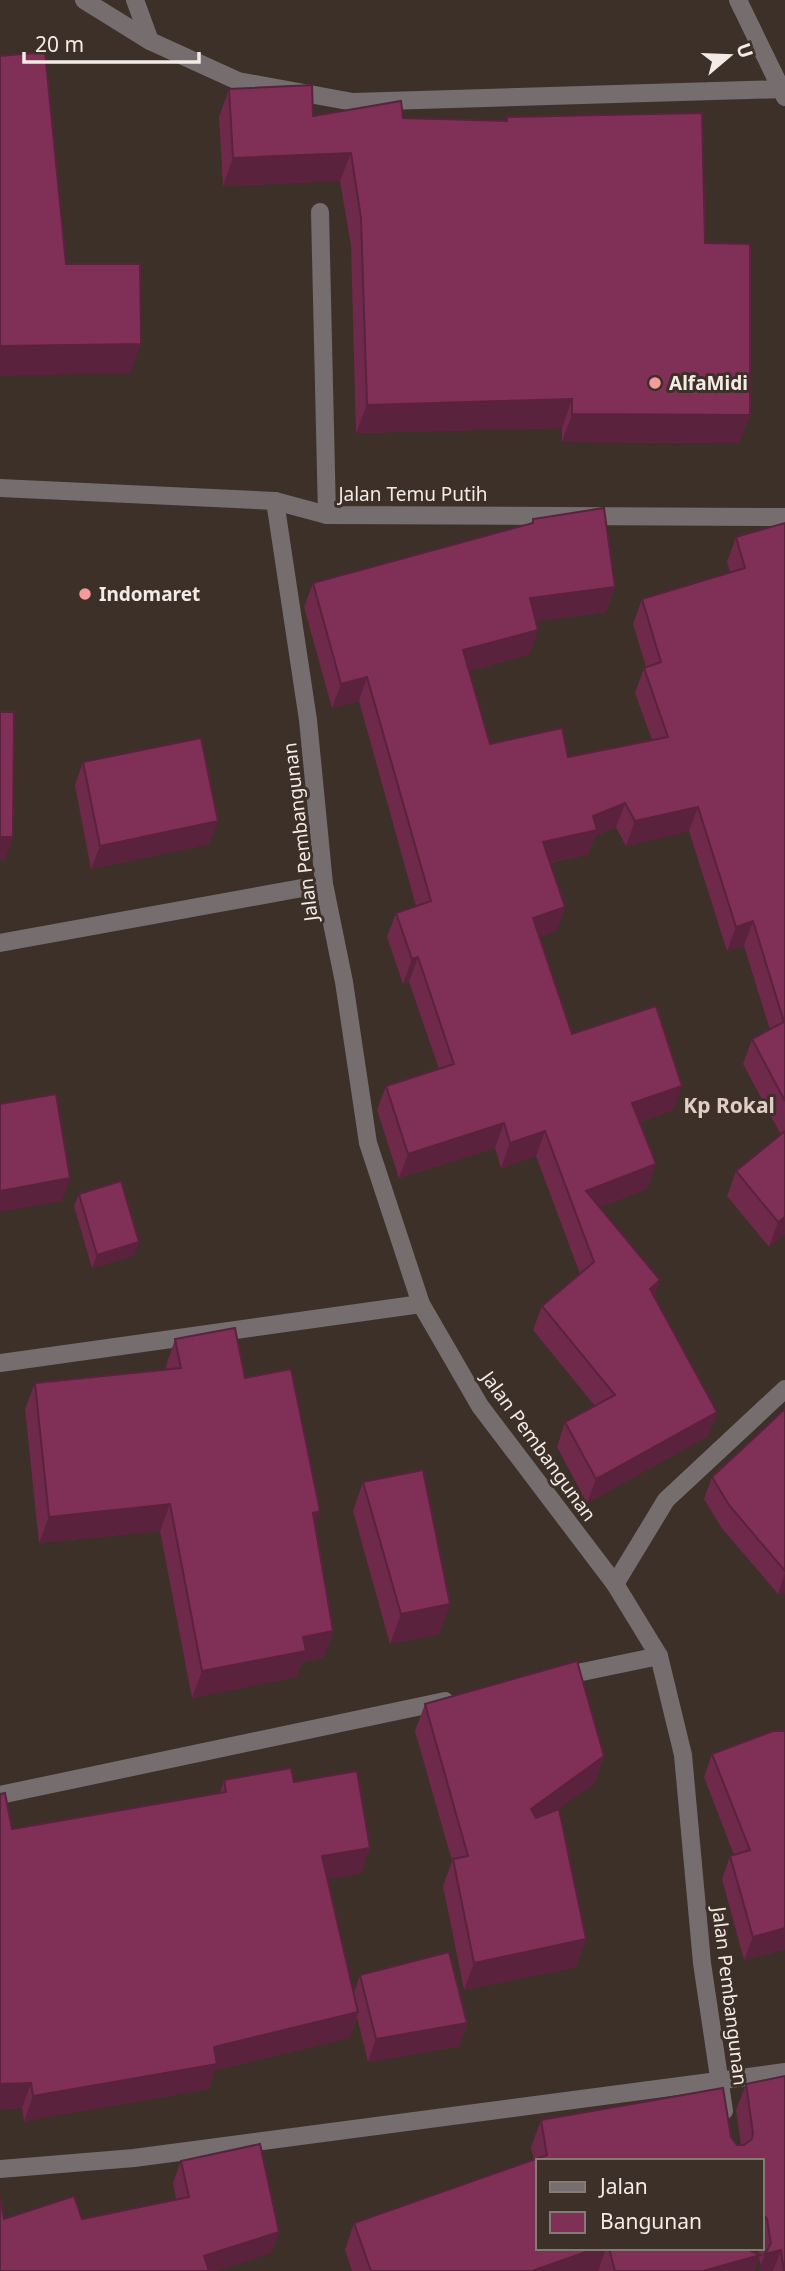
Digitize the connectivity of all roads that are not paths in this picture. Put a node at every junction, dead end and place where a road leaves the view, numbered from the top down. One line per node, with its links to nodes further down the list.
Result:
1 (84, 0): 4 (street)
2 (135, 0): 4 (street)
3 (738, 0): 5 (street)
4 (150, 41): 5 (street)
5 (784, 94)
6 (320, 212): 9 (street)
7 (0, 488): 8 (street, Jalan Temu Putih)
8 (275, 501): 9 (street, Jalan Temu Putih); 11 (street, Jalan Pembangunan)
9 (327, 515): 10 (street, Jalan Temu Putih)
10 (785, 517)
11 (324, 884): 12 (street); 13 (street, Jalan Pembangunan)
12 (0, 943)
13 (421, 1304): 14 (street); 16 (street, Jalan Pembangunan)
14 (0, 1363)
15 (785, 1389): 16 (street)
16 (615, 1584): 17 (street, Jalan Pembangunan)
17 (659, 1656): 18 (street); 22 (street, Jalan Pembangunan)
18 (538, 1682)
19 (457, 1699): 20 (street)
20 (0, 1795)
21 (785, 2072): 22 (street)
22 (718, 2079): 23 (street, Jalan Pembangunan); 24 (street)
23 (727, 2134)
24 (0, 2169)

